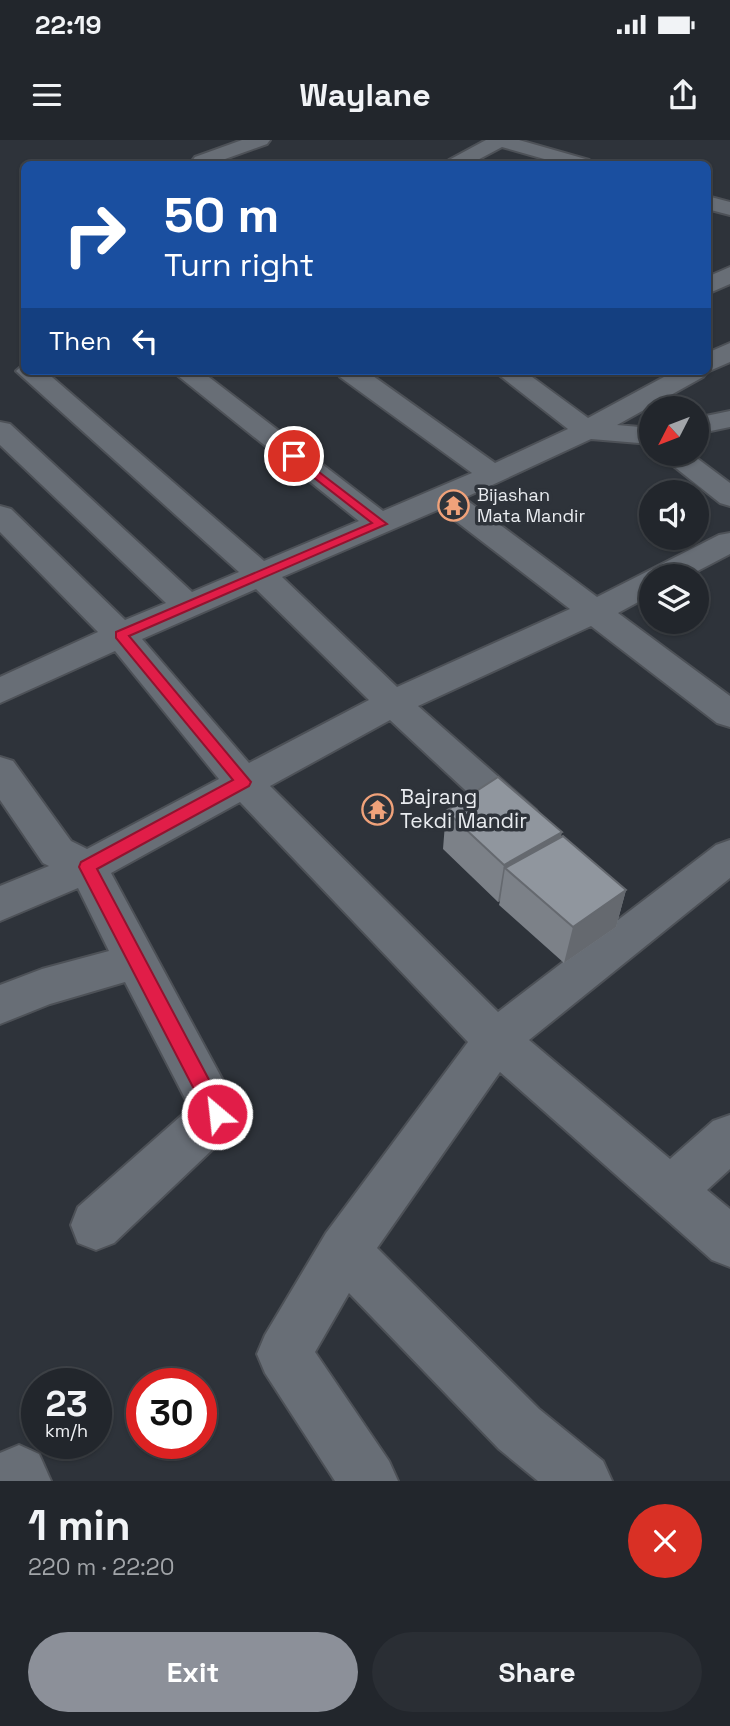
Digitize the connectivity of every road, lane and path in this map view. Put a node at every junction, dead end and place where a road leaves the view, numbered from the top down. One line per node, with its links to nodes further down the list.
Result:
1 (260, 140): 5 (street)
2 (498, 140): 4 (street); 6 (street)
3 (578, 140): 4 (street)
4 (551, 155): 7 (street)
5 (202, 161)
6 (461, 161)
7 (572, 161)
8 (711, 203): 9 (street)
9 (730, 209)
10 (730, 274): 11 (street)
11 (711, 285)
12 (730, 351): 13 (street)
13 (711, 362)
14 (31, 375): 32 (street)
15 (190, 375): 29 (street)
16 (355, 375): 25 (street)
17 (687, 375): 22 (street)
18 (517, 378): 22 (street)
19 (730, 419): 20 (street)
20 (709, 423)
21 (0, 429): 34 (street)
22 (587, 430): 23 (street); 25 (street)
23 (639, 438)
24 (688, 466): 27 (street)
25 (493, 475): 26 (street)
26 (443, 496): 29 (street); 35 (street)
27 (730, 497)
28 (0, 515): 36 (street)
29 (381, 524): 32 (street)
30 (730, 542): 31 (street)
31 (687, 564)
32 (261, 575): 34 (street); 38 (street)
33 (639, 588): 35 (street)
34 (188, 606): 36 (street)
35 (595, 611): 38 (street); 39 (street)
36 (120, 635): 37 (street); 41 (street)
37 (0, 691)
38 (393, 702): 41 (street); 42 (street)
39 (730, 714)
40 (0, 771): 44 (street)
41 (243, 782): 44 (street); 48 (street)
42 (548, 844)
43 (730, 856): 48 (street)
44 (87, 867): 45 (street); 46 (street)
45 (0, 904)
46 (136, 961): 47 (street); 51 (street)
47 (0, 1005)
48 (496, 1040): 50 (street); 53 (street)
49 (730, 1136): 50 (street)
50 (672, 1190): 52 (street)
51 (96, 1225)
52 (730, 1242)
53 (344, 1251): 56 (street); 57 (street)
54 (13, 1481): 55 (street)
55 (22, 1481)
56 (369, 1481)
57 (583, 1481)

